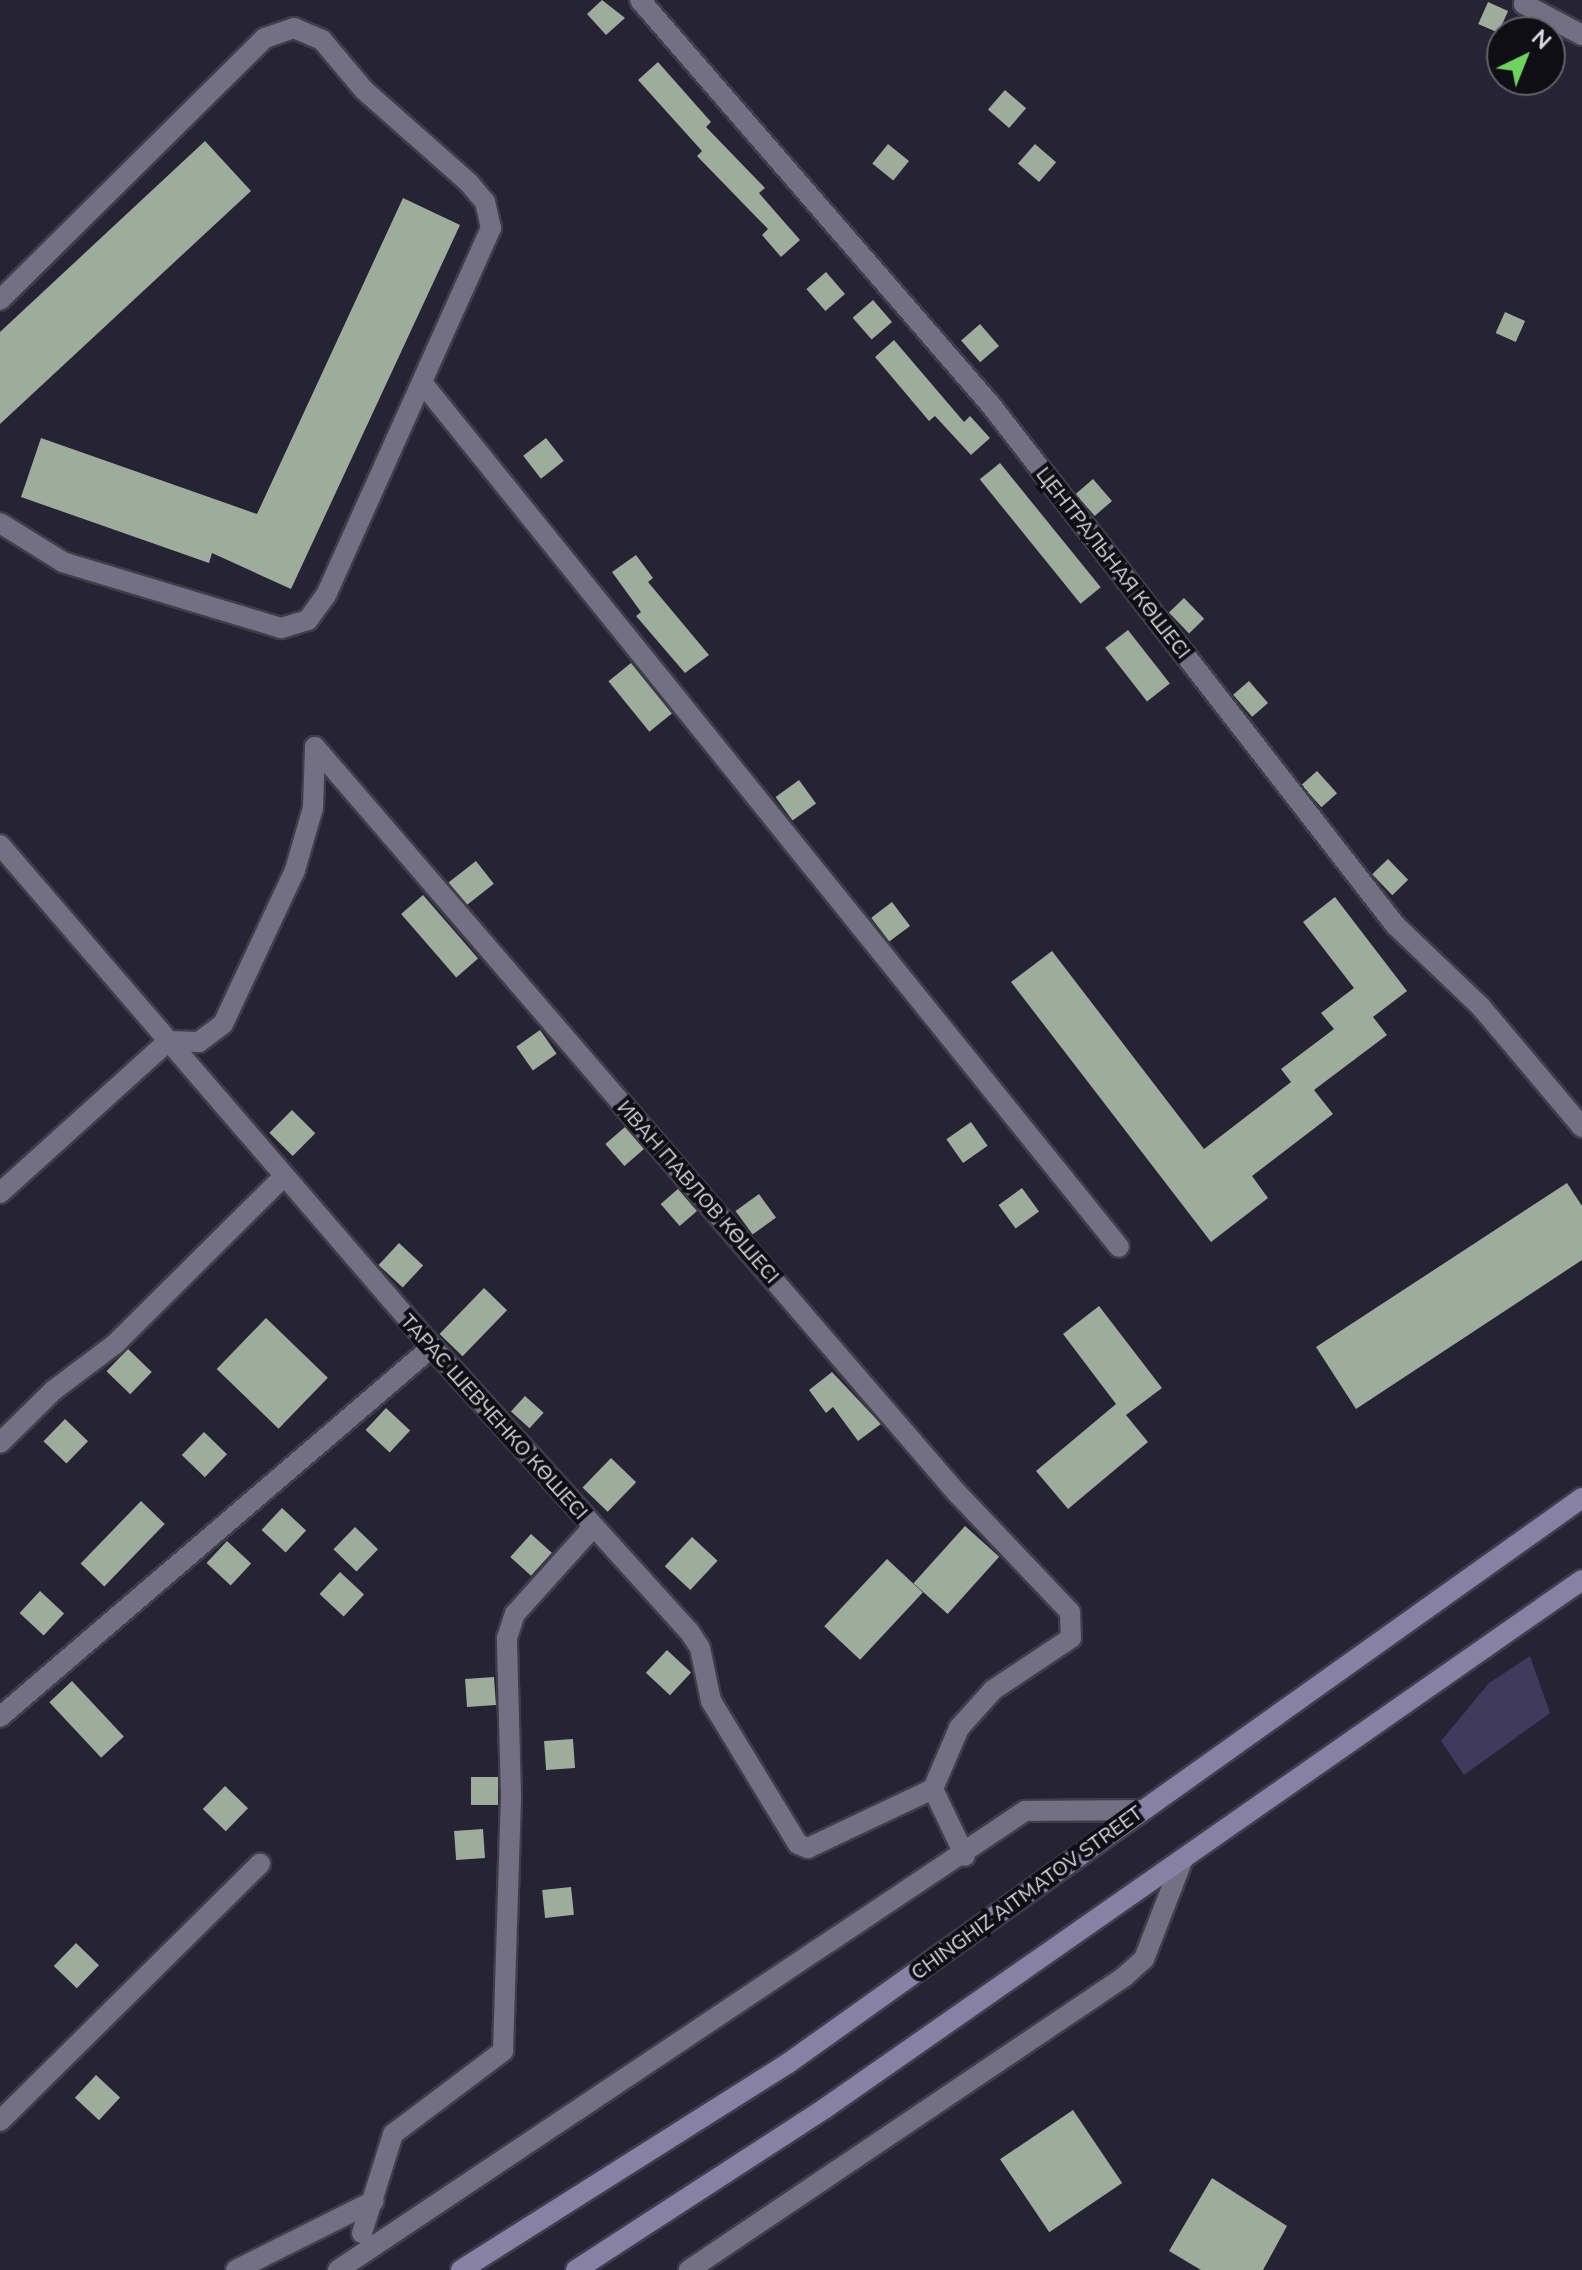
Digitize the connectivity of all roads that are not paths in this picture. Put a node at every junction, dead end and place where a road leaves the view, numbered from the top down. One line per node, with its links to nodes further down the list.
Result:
1 (640, 0): 9 (street, ЦЕНТРАЛЬНАЯ КӨШЕСІ)
2 (1527, 0): 3 (street)
3 (1582, 35)
4 (0, 300): 5 (street)
5 (424, 385): 6 (street); 12 (street)
6 (0, 523)
7 (0, 845): 8 (street, ТАРАС ШЕВЧЕНКО КӨШЕСІ)
8 (168, 1041): 10 (street, ТАРАС ШЕВЧЕНКО КӨШЕСІ); 11 (street); 19 (street, ИВАН ПАВЛОВ КӨШЕСІ)
9 (1582, 1127)
10 (284, 1176): 13 (street, ТАРАС ШЕВЧЕНКО КӨШЕСІ); 14 (street)
11 (0, 1193)
12 (1119, 1247)
13 (432, 1347): 16 (street, ТАРАС ШЕВЧЕНКО КӨШЕСІ); 18 (street)
14 (0, 1443)
15 (1582, 1498): 20 (main road, CHINGHIZ AITMATOV STREET)
16 (593, 1527): 19 (street, ТАРАС ШЕВЧЕНКО КӨШЕСІ); 25 (street)
17 (1582, 1580): 22 (main road)
18 (0, 1717)
19 (933, 1789): 21 (street)
20 (1142, 1810): 21 (street); 29 (main road, CHINGHIZ AITMATOV STREET)
21 (965, 1856): 28 (street)
22 (1183, 1859): 30 (main road); 31 (street)
23 (260, 1864): 24 (street)
24 (0, 2121)
25 (374, 2201): 26 (street); 27 (street)
26 (362, 2233)
27 (236, 2270)
28 (338, 2270)
29 (461, 2270)
30 (576, 2270)
31 (689, 2270)

